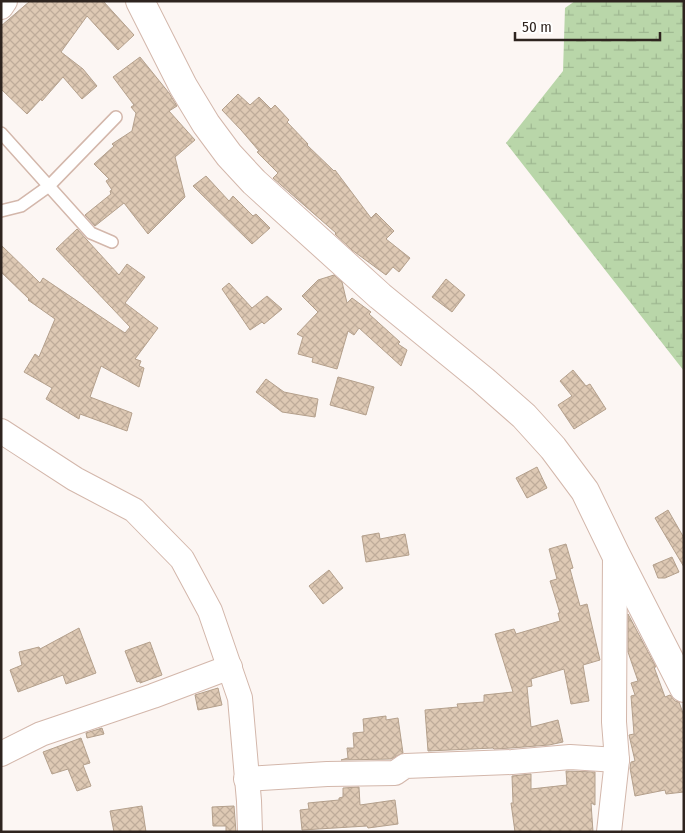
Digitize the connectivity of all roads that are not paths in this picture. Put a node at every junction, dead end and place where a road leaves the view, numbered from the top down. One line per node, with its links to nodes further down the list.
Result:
1 (6, 1): 3 (street)
2 (140, 1): 10 (main road)
3 (1, 7)
4 (116, 117): 6 (lane)
5 (1, 133): 6 (lane)
6 (49, 186): 7 (lane); 8 (lane)
7 (1, 211)
8 (112, 242)
9 (1, 431): 11 (street)
10 (614, 553): 12 (main road); 14 (street)
11 (230, 667): 13 (street); 15 (street)
12 (684, 688)
13 (1, 754)
14 (617, 760): 15 (street); 17 (street)
15 (246, 779): 16 (street)
16 (250, 832)
17 (609, 832)

